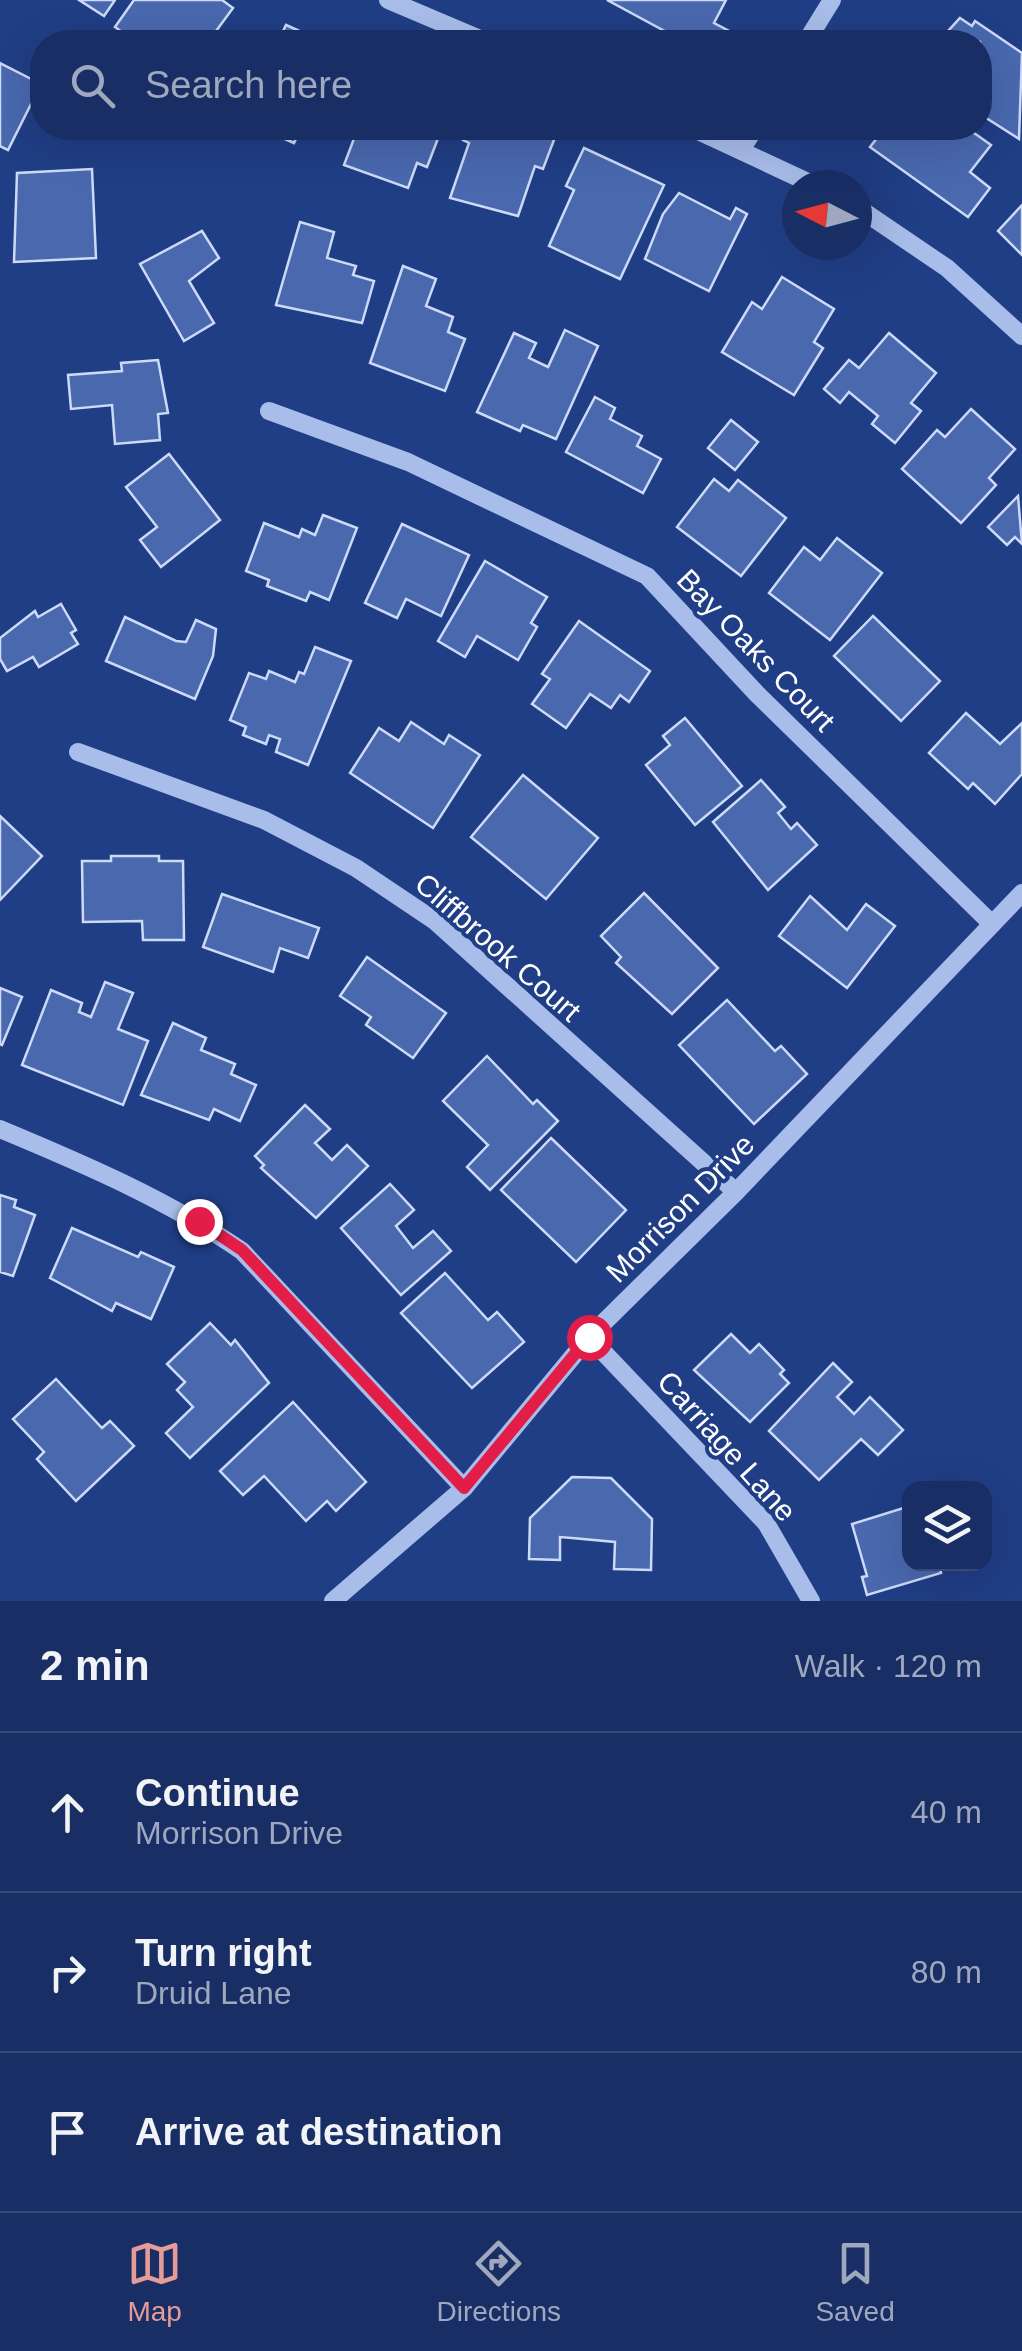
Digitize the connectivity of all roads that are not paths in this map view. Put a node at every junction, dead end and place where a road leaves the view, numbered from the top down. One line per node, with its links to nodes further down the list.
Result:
1 (388, 0): 3 (street)
2 (832, 0): 4 (street)
3 (459, 30)
4 (813, 30)
5 (722, 140): 7 (street)
6 (747, 140): 7 (street)
7 (742, 148): 8 (street)
8 (785, 170)
9 (872, 218): 10 (street)
10 (1022, 336)
11 (269, 411): 14 (street, Bay Oaks Court)
12 (78, 752): 16 (street, Cliffbrook Court)
13 (1022, 893): 14 (street, Morrison Drive)
14 (992, 924): 16 (street, Morrison Drive)
15 (0, 1128): 18 (street)
16 (736, 1192): 17 (street, Morrison Drive)
17 (589, 1337): 18 (street, Morrison Drive); 20 (street, Carriage Lane)
18 (464, 1488): 19 (street, Morrison Drive)
19 (333, 1601)
20 (811, 1601)

